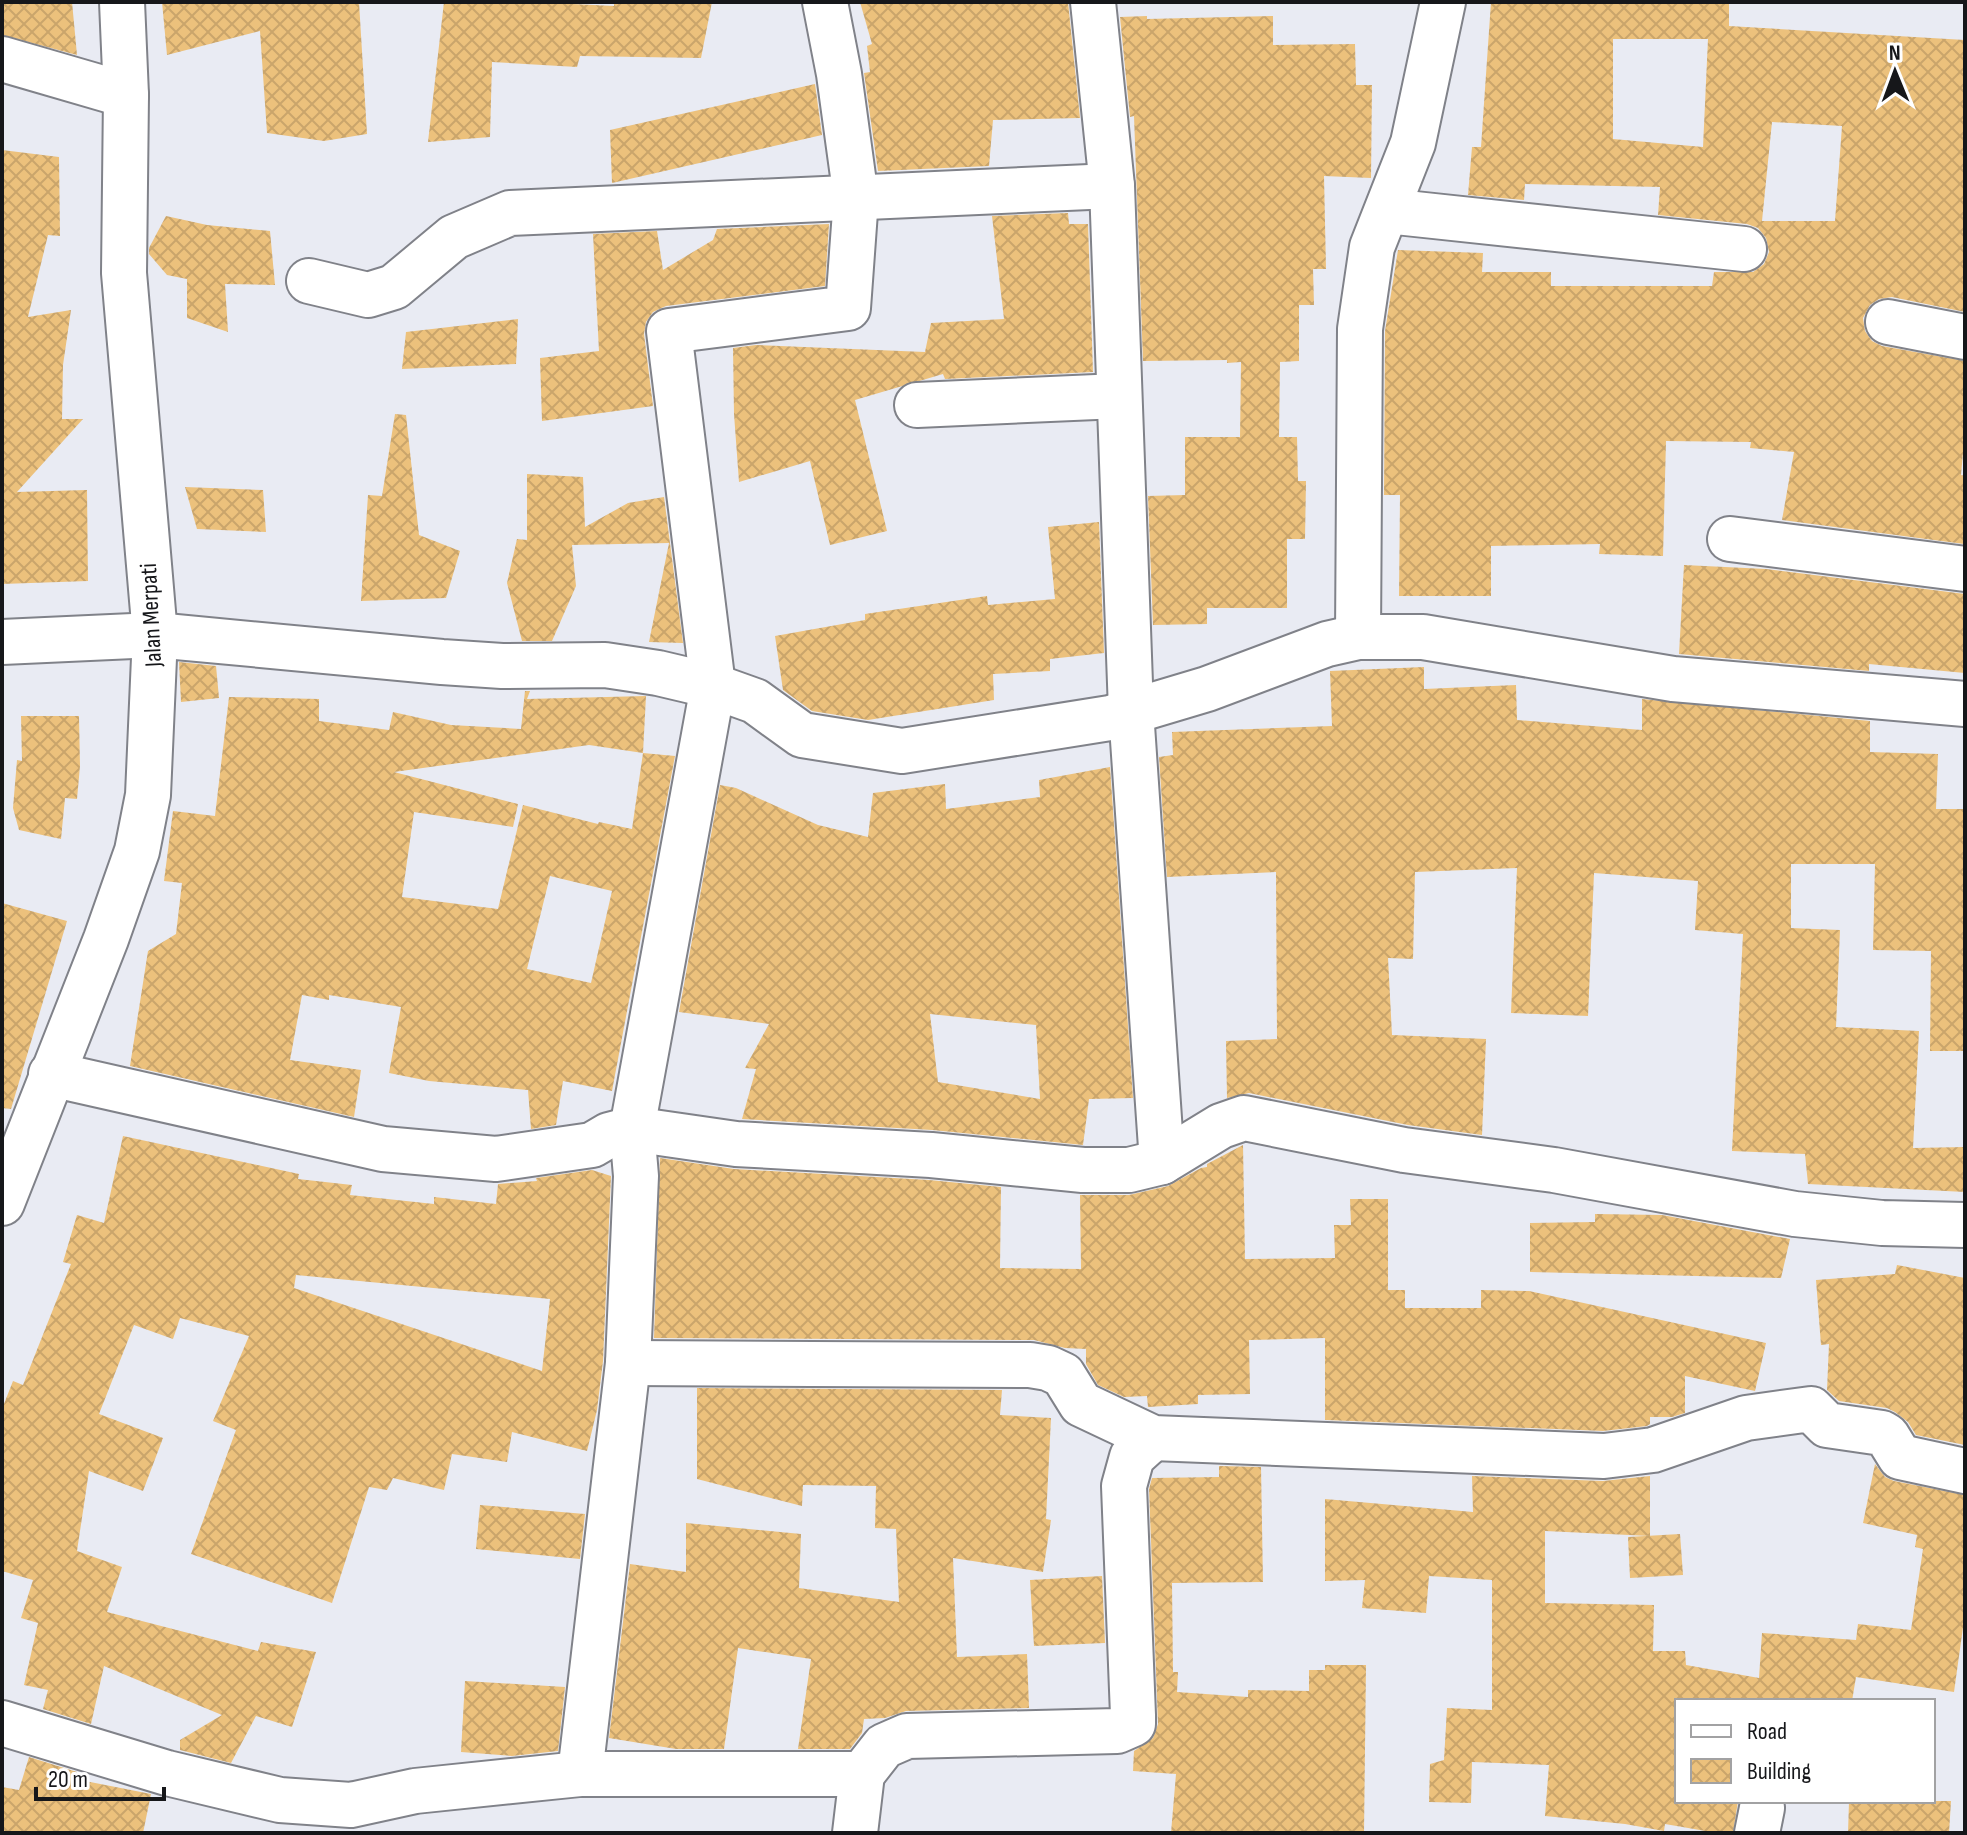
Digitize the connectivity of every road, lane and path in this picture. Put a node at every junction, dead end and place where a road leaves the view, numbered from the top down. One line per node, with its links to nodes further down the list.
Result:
1 (122, 2): 6 (street, Jalan Merpati)
2 (825, 2): 8 (street)
3 (1093, 2): 7 (street)
4 (1443, 2): 9 (street)
5 (2, 59): 6 (street)
6 (126, 95): 18 (street, Jalan Merpati)
7 (1112, 186): 8 (street); 14 (street)
8 (856, 198): 11 (street); 21 (street)
9 (1387, 211): 10 (street); 19 (street)
10 (1744, 249)
11 (309, 281)
12 (1888, 322): 13 (street)
13 (1965, 337)
14 (1119, 396): 15 (street); 23 (street)
15 (917, 405)
16 (1730, 539): 17 (street)
17 (1965, 569)
18 (155, 635): 20 (street); 21 (street); 24 (street, Jalan Merpati)
19 (1358, 637): 22 (street); 23 (street)
20 (2, 642)
21 (713, 686): 23 (street); 25 (street)
22 (1965, 704)
23 (1131, 711): 26 (street)
24 (51, 1074): 25 (street); 27 (street, Jalan Merpati)
25 (632, 1129): 26 (street); 29 (street)
26 (1162, 1162): 28 (street)
27 (2, 1203)
28 (1965, 1225)
29 (628, 1363): 30 (street); 33 (street)
30 (1153, 1438): 31 (street); 34 (street)
31 (1965, 1471)
32 (2, 1723): 33 (street)
33 (580, 1774): 34 (street)
34 (862, 1774): 35 (street)
35 (855, 1833)

